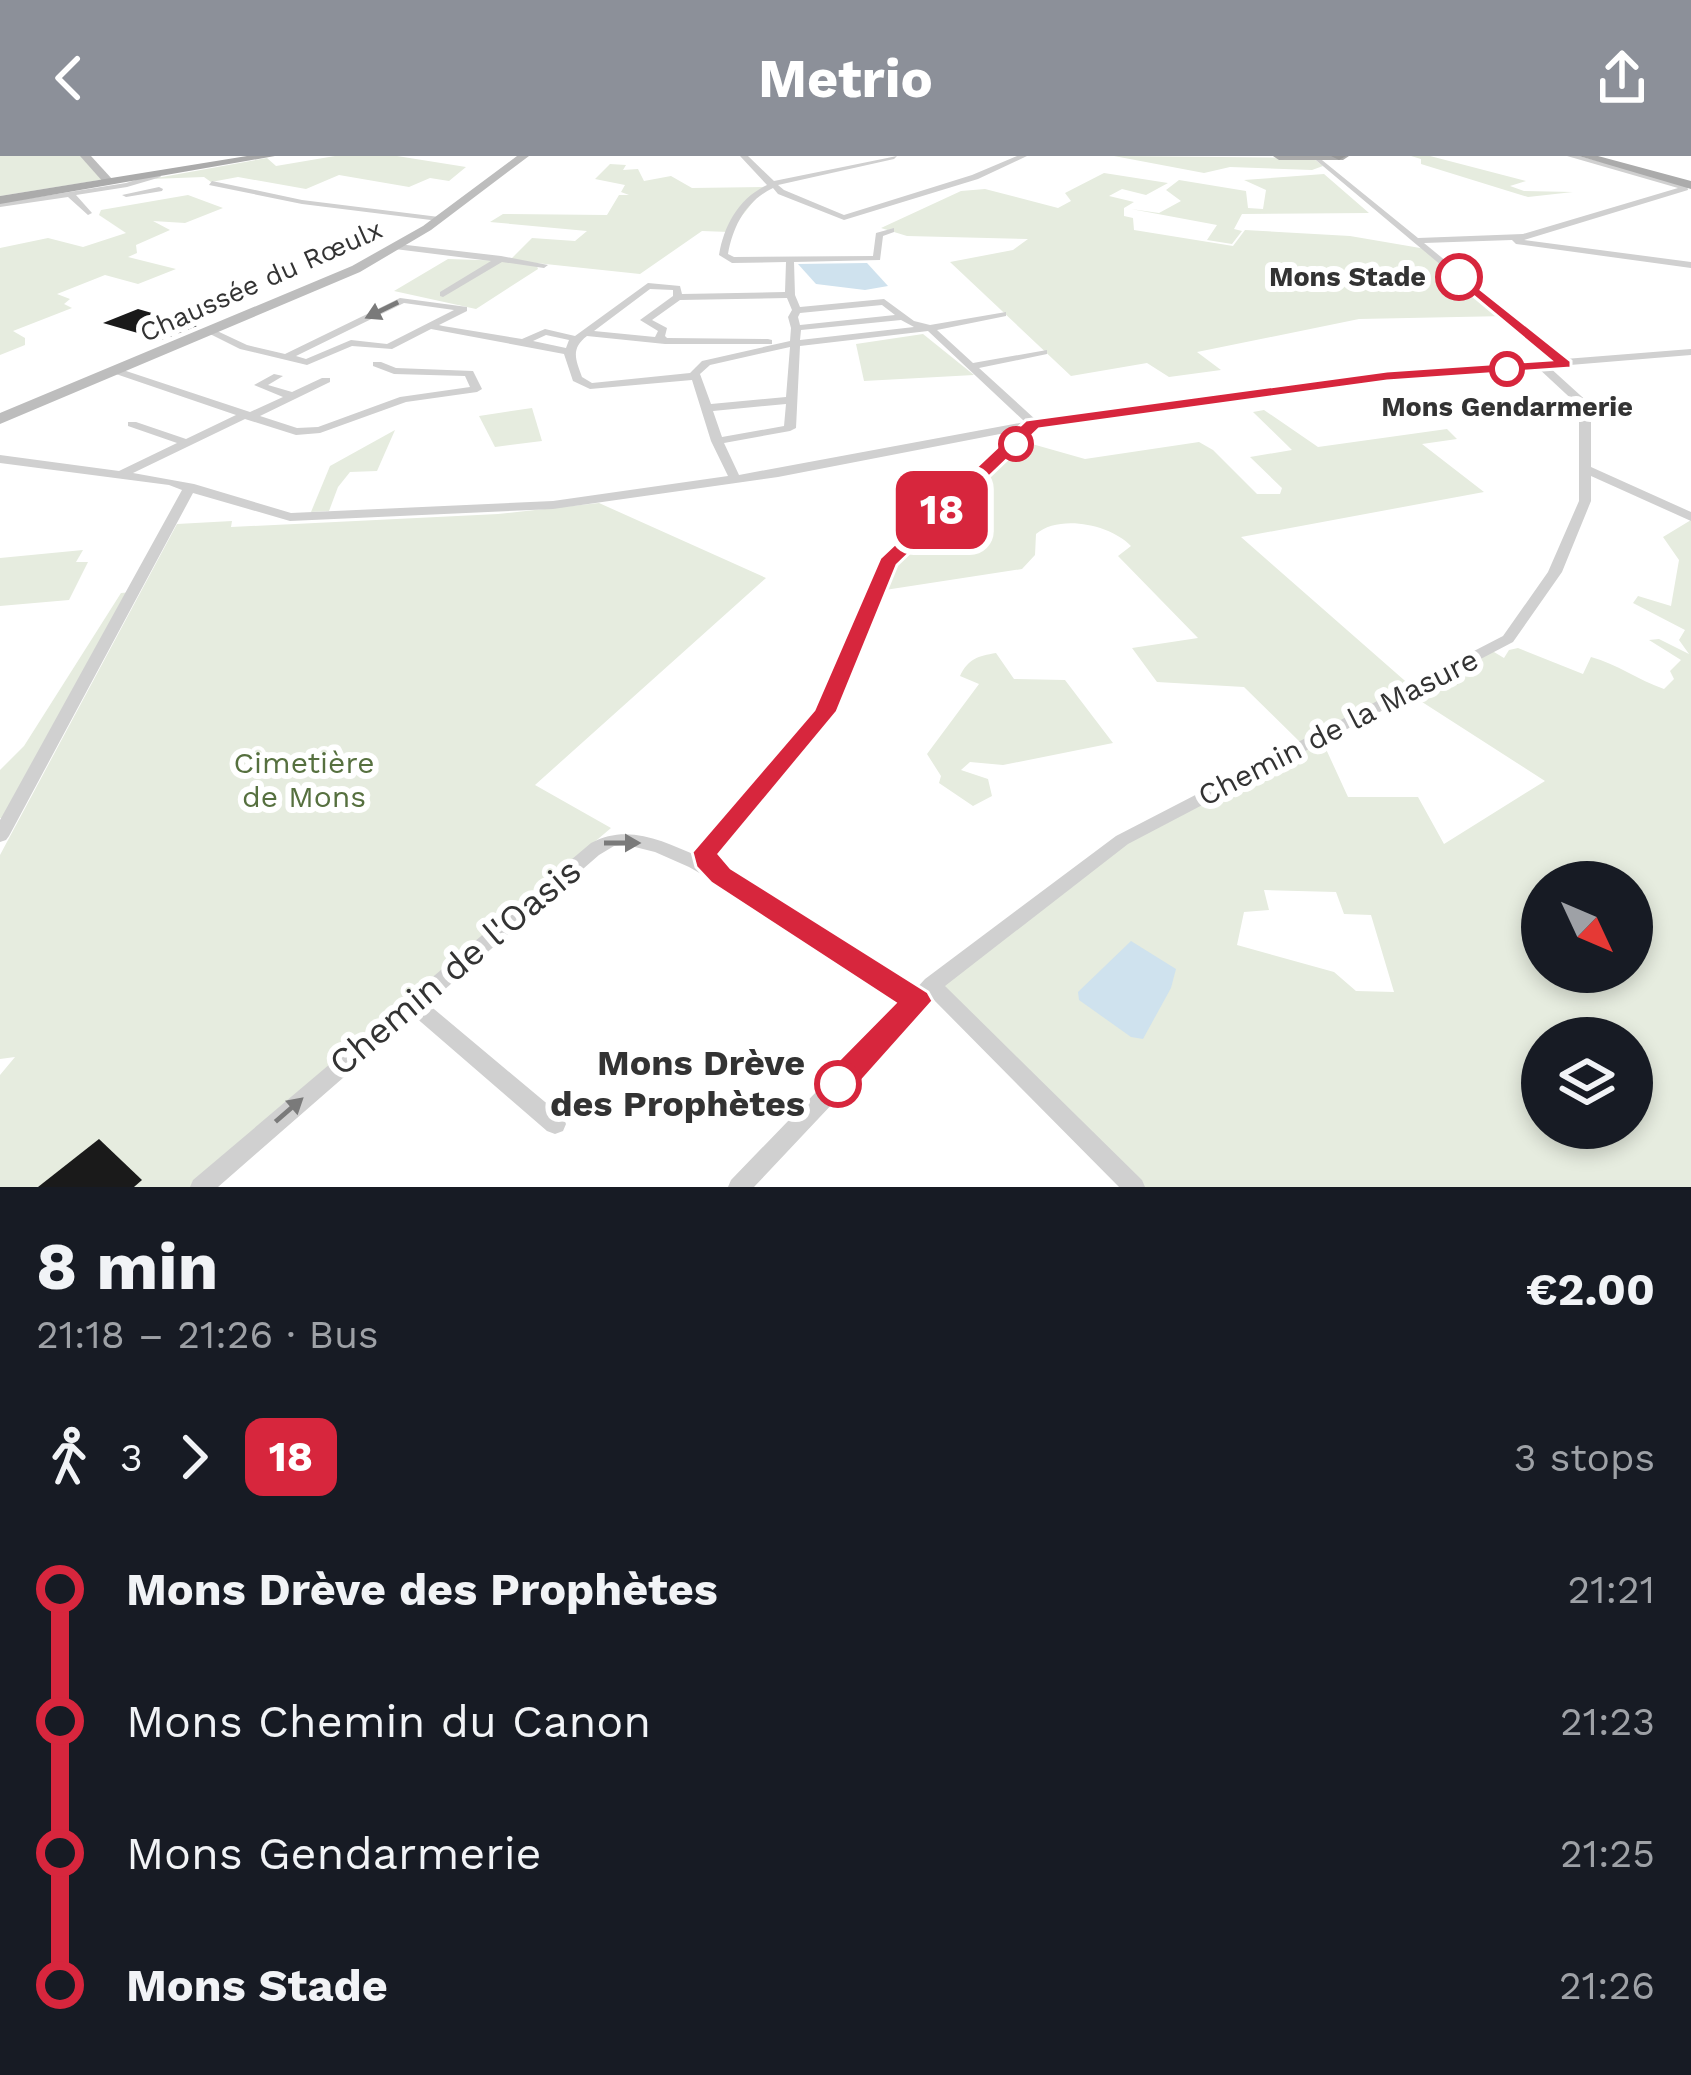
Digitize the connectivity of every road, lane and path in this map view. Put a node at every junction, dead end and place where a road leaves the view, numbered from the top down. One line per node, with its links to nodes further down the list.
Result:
1 (85, 156): 15 (main road)
2 (253, 156): 14 (main road)
3 (269, 156): 16 (main road)
4 (525, 156): 25 (main road, Chaussée du Rœulx)
5 (743, 156): 18 (street)
6 (1023, 156): 18 (street)
7 (1279, 156): 13 (main road)
8 (1340, 156): 13 (main road)
9 (1571, 156): 19 (street)
10 (1589, 156): 19 (main road)
11 (1608, 156): 19 (street)
12 (894, 157): 18 (street)
13 (1314, 157): 28 (street)
14 (210, 159): 15 (main road)
15 (108, 181): 20 (street); 21 (main road)
16 (159, 182): 20 (main road); 23 (street)
17 (212, 183): 25 (street)
18 (771, 185): 31 (street)
19 (1690, 185): 27 (street)
20 (68, 192): 21 (main road); 22 (street); 23 (street)
21 (26, 196): 22 (main road)
22 (0, 202)
23 (78, 203): 24 (street)
24 (88, 213)
25 (439, 219): 29 (main road, Chaussée du Rœulx)
26 (892, 230): 31 (street)
27 (1508, 239): 28 (street); 33 (street)
28 (1415, 241): 57 (street)
29 (398, 247): 30 (street); 43 (main road, Chaussée du Rœulx)
30 (501, 259): 32 (street); 35 (street)
31 (790, 260): 34 (street)
32 (544, 265)
33 (1691, 265)
34 (790, 290): 36 (street); 37 (street)
35 (443, 294)
36 (678, 297): 44 (street); 46 (street)
37 (797, 310): 39 (street); 41 (street)
38 (1003, 314): 42 (street)
39 (905, 317): 41 (street); 42 (street)
40 (431, 326): 47 (street); 49 (street, one-way to 49); 53 (street)
41 (796, 328): 48 (street)
42 (930, 328): 48 (street); 58 (street)
43 (212, 332): 54 (street); 60 (main road, Chaussée du Rœulx)
44 (580, 336): 46 (street); 47 (street); 50 (street)
45 (704, 340): 46 (street); 48 (street); 55 (street)
46 (664, 341)
47 (523, 342): 50 (street)
48 (794, 344): 55 (street); 66 (street)
49 (305, 350): 53 (street); 54 (street)
50 (569, 352): 62 (street)
51 (1043, 352): 58 (street)
52 (1691, 352): 57 (street)
53 (324, 356): 54 (street)
54 (285, 358)
55 (706, 363): 62 (street)
56 (376, 364): 64 (street)
57 (1565, 364): 59 (street)
58 (972, 366): 72 (street)
59 (1542, 367): 72 (street); 76 (street, Chemin de la Masure)
60 (117, 371): 69 (street); 70 (main road, Chaussée du Rœulx)
61 (278, 376): 65 (street)
62 (696, 376): 68 (street)
63 (326, 380): 65 (street)
64 (477, 389): 67 (street); 69 (street)
65 (292, 396): 69 (street)
66 (790, 400): 68 (street); 73 (street)
67 (482, 406)
68 (707, 409): 73 (street)
69 (247, 416): 74 (street)
70 (0, 419)
71 (132, 424): 74 (street)
72 (1033, 424): 78 (street); 82 (street)
73 (717, 441): 78 (street)
74 (187, 443): 77 (street)
75 (0, 460): 77 (street)
76 (1586, 469): 80 (street); 83 (street, Chemin de la Masure)
77 (122, 475): 79 (street)
78 (735, 479): 79 (street)
79 (190, 488): 81 (street)
80 (1691, 517)
81 (0, 836)
82 (721, 876): 83 (street, Chemin de l'Oasis); 84 (street, Chemin de l'Oasis, one-way to 82)
83 (924, 993): 87 (street, Chemin de la Masure); 88 (street, Chemin de l'Oasis)
84 (413, 1003): 85 (street); 86 (street, Chemin de l'Oasis, one-way to 84)
85 (555, 1124)
86 (201, 1187)
87 (739, 1187)
88 (1134, 1187)

